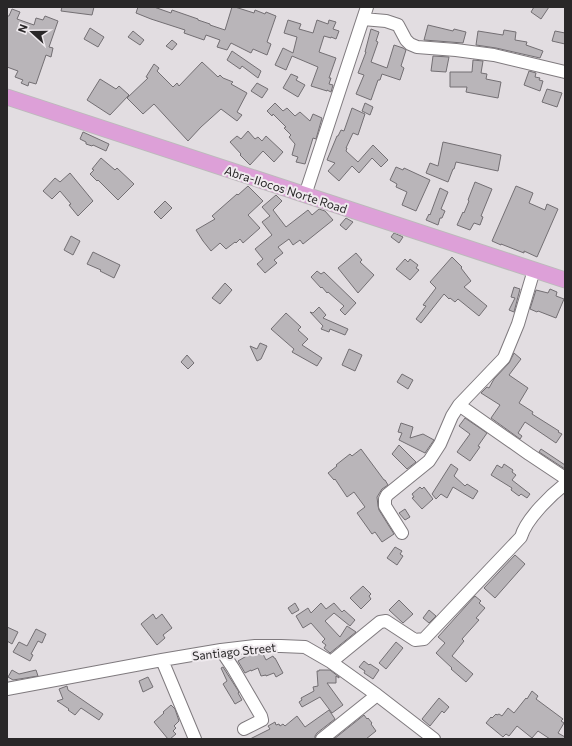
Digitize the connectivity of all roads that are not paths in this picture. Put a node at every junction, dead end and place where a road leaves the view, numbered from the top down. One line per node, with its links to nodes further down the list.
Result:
1 (367, 7): 2 (street)
2 (363, 19): 3 (street); 5 (street)
3 (565, 72)
4 (7, 97): 5 (main road, Abra-Ilocos Norte Road)
5 (306, 195): 6 (main road, Abra-Ilocos Norte Road)
6 (534, 270): 7 (main road, Abra-Ilocos Norte Road); 8 (street)
7 (565, 280)
8 (459, 406): 9 (street); 11 (street)
9 (565, 478)
10 (565, 484): 14 (street)
11 (402, 533)
12 (221, 650): 13 (street, Santiago Street); 14 (street, Santiago Street); 17 (street)
13 (162, 660): 15 (street, Santiago Street); 18 (street)
14 (331, 662): 16 (street, Santiago Street)
15 (7, 689)
16 (377, 695): 19 (street); 20 (street, Santiago Street)
17 (244, 728)
18 (195, 739)
19 (322, 739)
20 (434, 739)

